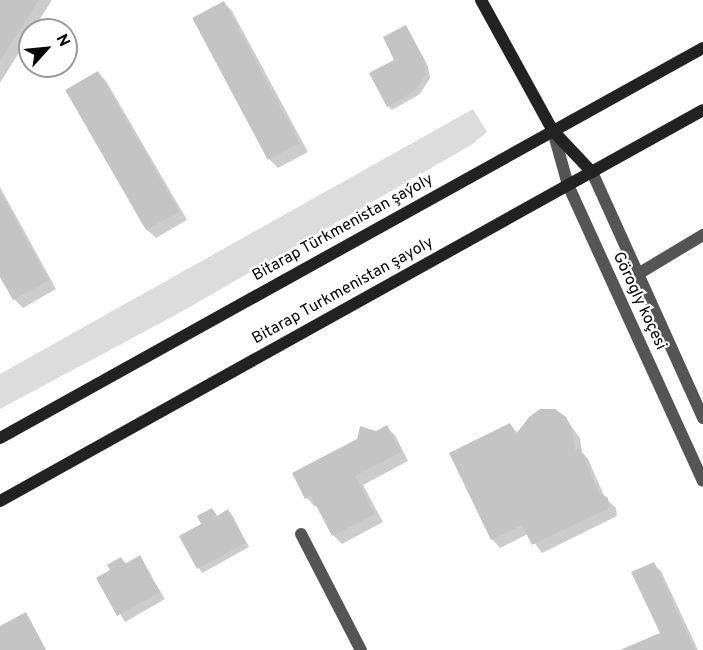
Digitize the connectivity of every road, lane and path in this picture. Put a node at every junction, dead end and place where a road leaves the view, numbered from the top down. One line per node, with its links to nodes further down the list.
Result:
1 (481, 0): 4 (main road, Görogly koçesi)
2 (703, 48): 4 (main road, Bitarap Türkmenistan şaýoly)
3 (703, 110): 5 (main road, Bitarap Turkmenistan şayoly)
4 (553, 131): 5 (main road, Görogly koçesi); 6 (street, Görogly koçesi); 10 (main road, Bitarap Türkmenistan şaýoly)
5 (592, 172): 6 (main road, Bitarap Turkmenistan şayoly); 8 (street, Görogly koçesi)
6 (568, 185): 11 (street, Görogly koçesi); 12 (main road, Bitarap Turkmenistan şayoly)
7 (703, 235): 8 (street)
8 (638, 274): 9 (street, Görogly koçesi)
9 (703, 418)
10 (0, 438)
11 (703, 482)
12 (0, 501)
13 (301, 534): 14 (street)
14 (361, 650)

